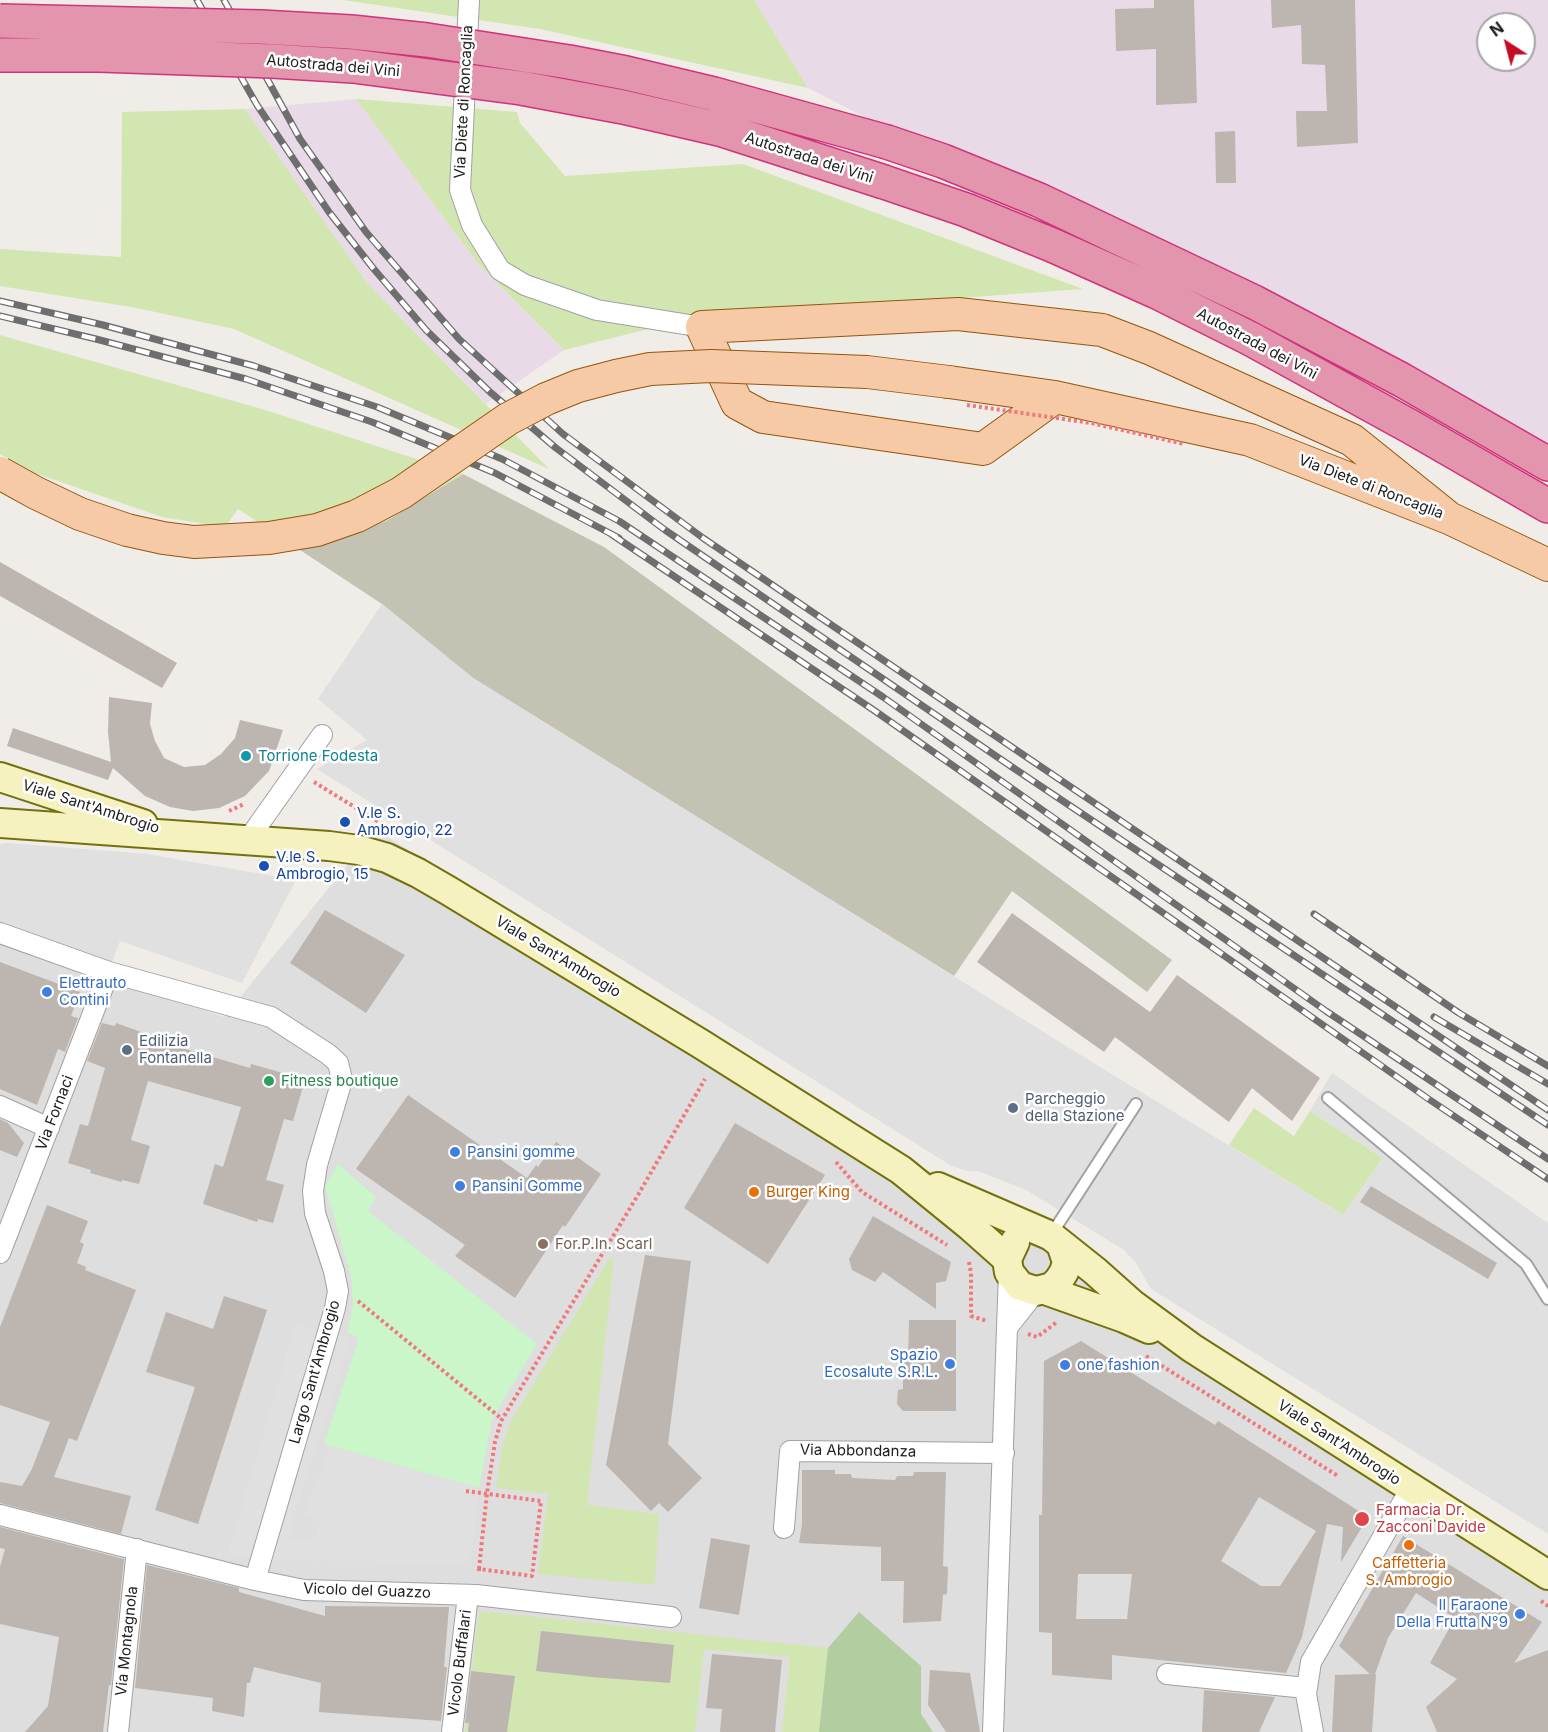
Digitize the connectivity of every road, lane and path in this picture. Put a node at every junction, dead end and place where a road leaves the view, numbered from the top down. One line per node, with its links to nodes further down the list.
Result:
1 (469, 0): 4 (street, Via Diete di Roncaglia)
2 (0, 21): 8 (highway, bridge)
3 (0, 55): 10 (highway, Autostrada dei Vini, bridge)
4 (702, 327): 6 (main road); 11 (main road)
5 (959, 404): 6 (path, bridge)
6 (1043, 406): 7 (main road, Via Diete di Roncaglia); 7 (path, bridge); 9 (main road, Via Diete di Roncaglia, bridge)
7 (1186, 435): 11 (main road, Via Diete di Roncaglia)
8 (1548, 464)
9 (0, 473)
10 (1548, 506)
11 (1449, 518): 12 (main road, Via Diete di Roncaglia)
12 (1548, 565)
13 (322, 735): 17 (street)
14 (0, 777): 16 (main road, Viale Sant'Ambrogio)
15 (0, 823): 16 (main road, Viale Sant'Ambrogio)
16 (182, 837): 17 (main road, Viale Sant'Ambrogio)
17 (247, 841): 27 (main road, Viale Sant'Ambrogio)
18 (0, 933): 19 (street, Largo Sant'Ambrogio)
19 (109, 972): 26 (street, Via Fornaci); 33 (street, Largo Sant'Ambrogio)
20 (695, 1073): 21 (path)
21 (705, 1079): 22 (path); 36 (path)
22 (713, 1085)
23 (1328, 1098): 32 (lane)
24 (1136, 1104): 28 (lane)
25 (0, 1106): 26 (street)
26 (49, 1128): 29 (street, Via Fornaci)
27 (901, 1170): 28 (main road, Viale Sant'Ambrogio); 30 (main road, Viale Sant'Ambrogio)
28 (1051, 1237): 30 (main road); 31 (main road); 35 (main road, Viale Sant'Ambrogio)
29 (0, 1253)
30 (1008, 1266): 31 (main road, Viale Sant'Ambrogio); 34 (street)
31 (1040, 1290): 34 (street); 35 (main road, Viale Sant'Ambrogio)
32 (1548, 1299)
33 (336, 1300): 36 (path); 46 (street, Largo Sant'Ambrogio)
34 (1007, 1328): 37 (street)
35 (1192, 1348): 38 (main road, Viale Sant'Ambrogio)
36 (502, 1419): 40 (path)
37 (1004, 1453): 42 (street, Via Abbondanza); 53 (street)
38 (1411, 1488): 45 (main road, Viale Sant'Ambrogio); 50 (street)
39 (466, 1491): 40 (path)
40 (487, 1493): 44 (path); 44 (path)
41 (0, 1515): 43 (street, Vicolo del Guazzo)
42 (784, 1528)
43 (137, 1549): 46 (street, Vicolo del Guazzo); 51 (street, Via Montagnola)
44 (479, 1569): 47 (path)
45 (1548, 1575)
46 (255, 1580): 47 (street, Vicolo del Guazzo)
47 (472, 1595): 48 (street, Vicolo del Guazzo); 52 (street, Vicolo Buffalari)
48 (670, 1617)
49 (1167, 1674): 50 (street)
50 (1306, 1688): 54 (street)
51 (118, 1732)
52 (452, 1732)
53 (993, 1732)
54 (1313, 1732)

